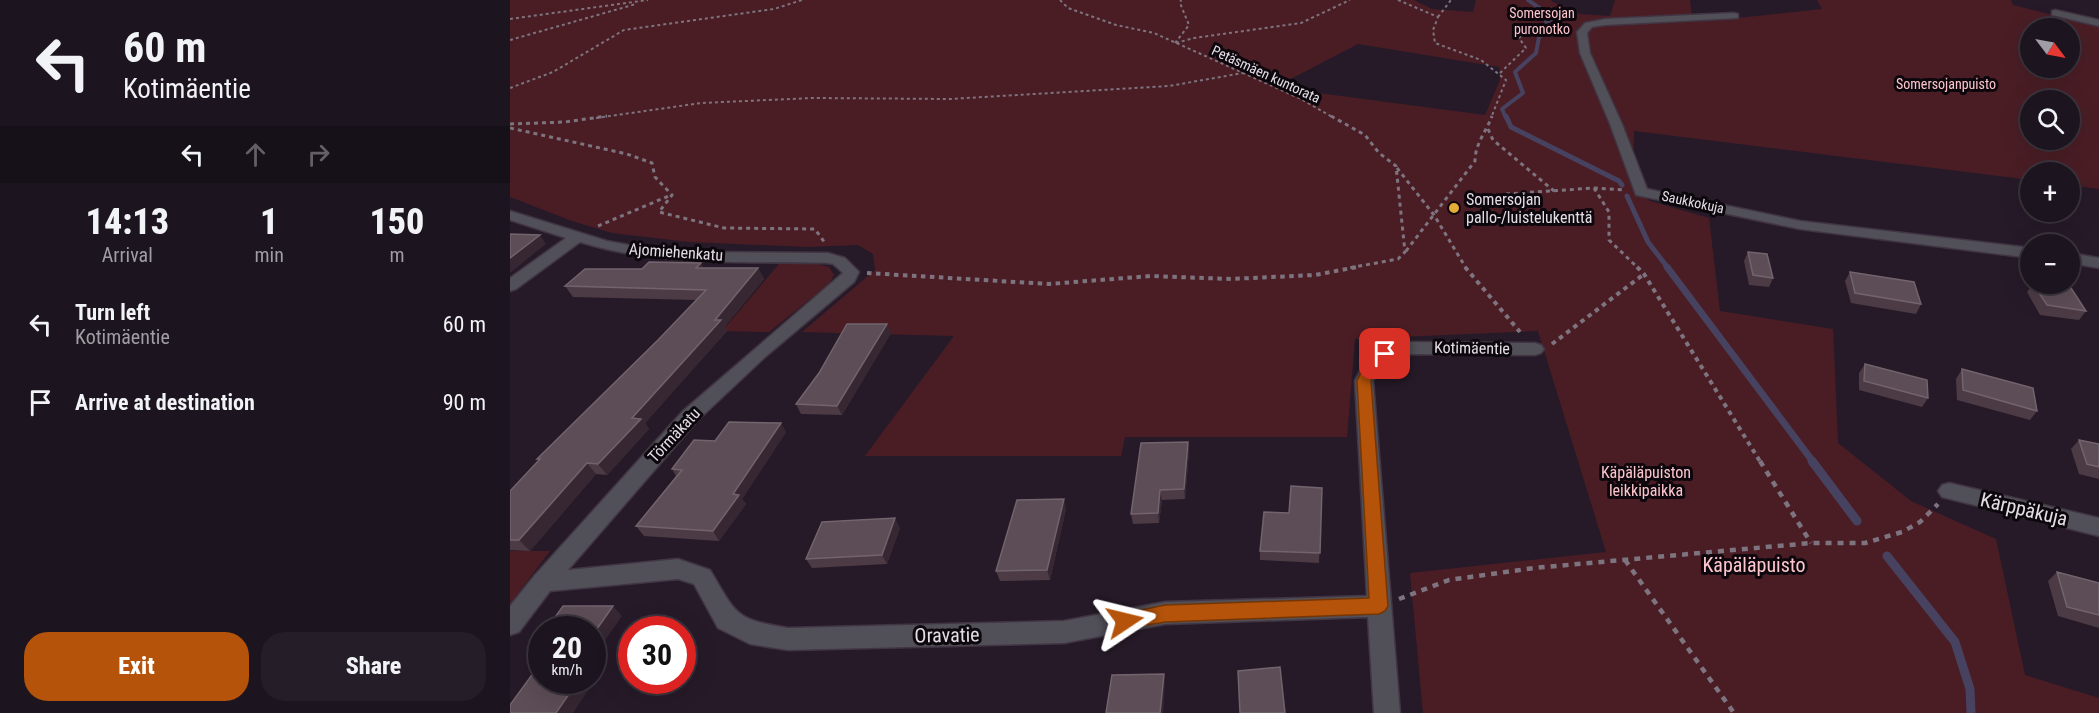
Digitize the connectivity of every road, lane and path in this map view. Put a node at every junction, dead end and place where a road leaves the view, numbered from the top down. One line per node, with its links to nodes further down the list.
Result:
1 (648, 0): 8 (path)
2 (802, 0): 19 (path)
3 (1060, 0): 16 (path, Petäsmäen kuntorata)
4 (1181, 0): 16 (path)
5 (1350, 0): 16 (path)
6 (1398, 0): 11 (path)
7 (1451, 0): 11 (path)
8 (642, 2): 12 (path); 15 (path)
9 (2055, 13): 13 (street)
10 (1734, 16): 25 (street, Saukkokuja)
11 (1438, 17): 18 (path)
12 (510, 19)
13 (2099, 23)
14 (1523, 34): 18 (path)
15 (510, 40)
16 (1175, 43): 17 (path, Petäsmäen kuntorata)
17 (1244, 73): 20 (path); 22 (path, Petäsmäen kuntorata)
18 (1500, 73): 21 (path)
19 (510, 88)
20 (510, 126): 27 (path)
21 (1488, 128): 24 (path); 28 (path)
22 (1396, 166): 28 (path, Petäsmäen kuntorata); 31 (path)
23 (1594, 188): 24 (path); 25 (path); 36 (path)
24 (1555, 191): 26 (path)
25 (1641, 192): 32 (street, Saukkokuja)
26 (1506, 194)
27 (672, 195): 30 (path); 35 (path)
28 (1434, 214): 31 (path); 38 (path, Petäsmäen kuntorata)
29 (510, 215): 30 (street, Ajomiehenkatu)
30 (576, 238): 35 (street, Ajomiehenkatu); 37 (street)
31 (1405, 252): 35 (path)
32 (2020, 252)
33 (2080, 260): 34 (street)
34 (2099, 263)
35 (845, 266): 43 (street, Törmäkatu)
36 (1644, 274): 38 (path); 41 (path)
37 (510, 286)
38 (1535, 349): 44 (street, Kotimäentie)
39 (1949, 491): 40 (street, Kärppäkuja); 41 (path)
40 (2099, 527)
41 (1811, 543): 42 (path)
42 (1624, 560): 44 (path); 47 (path)
43 (543, 582): 44 (street, Oravatie); 45 (street, Törmäkatu)
44 (1379, 606): 46 (street, Kotimäentie)
45 (510, 624)
46 (1387, 713)
47 (1734, 713)

